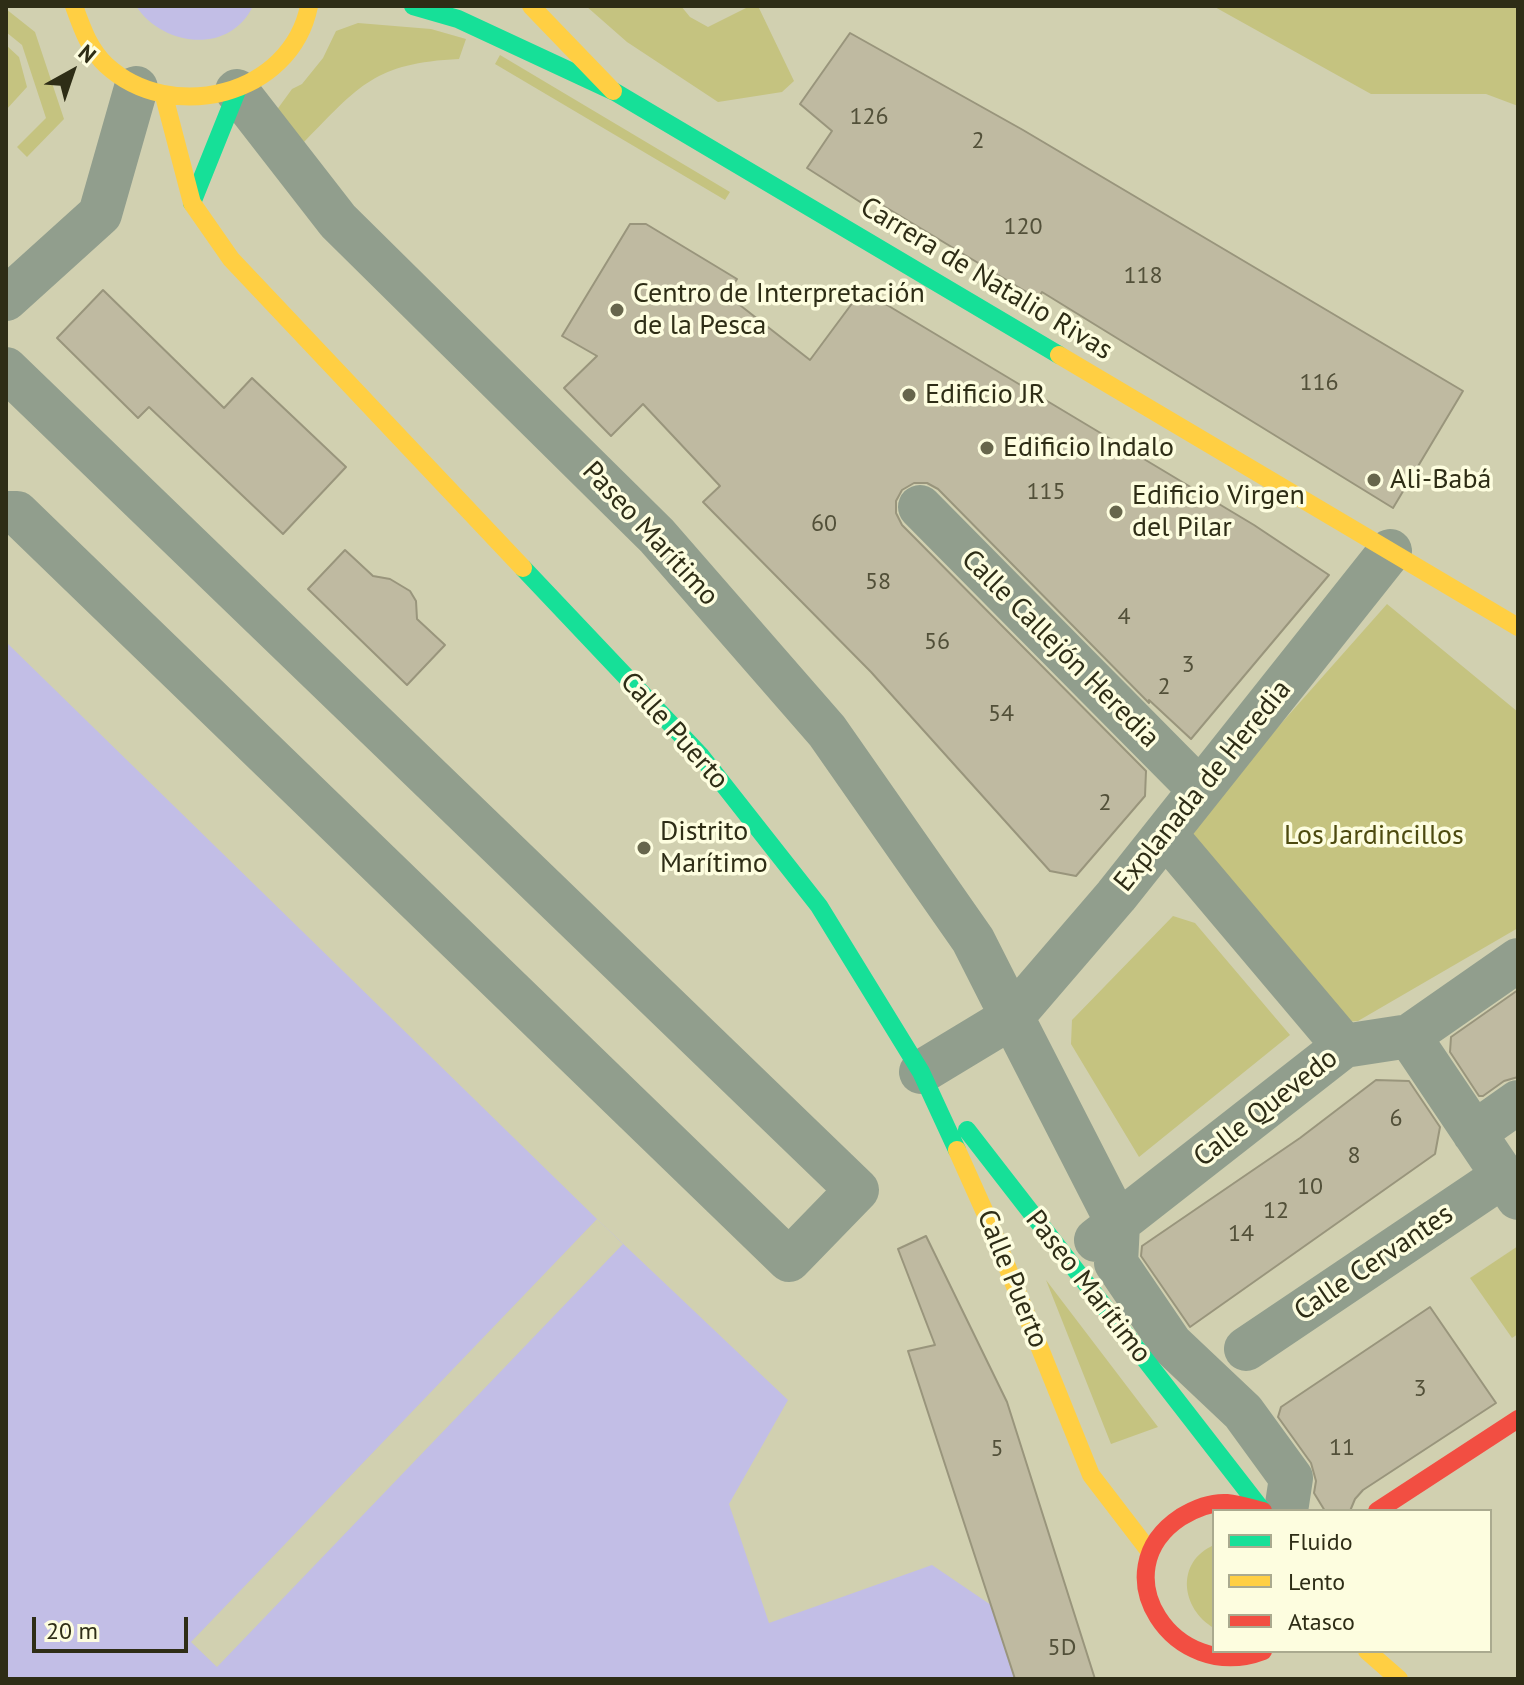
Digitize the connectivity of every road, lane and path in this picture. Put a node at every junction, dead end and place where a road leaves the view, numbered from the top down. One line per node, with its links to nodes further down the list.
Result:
1 (54, 6): 5 (street)
2 (309, 6): 6 (main road)
3 (413, 6): 8 (main road, Carrera de Natalio Rivas)
4 (531, 6): 8 (main road)
5 (80, 21): 7 (main road)
6 (237, 91): 7 (main road); 9 (main road); 19 (street, Paseo Marítimo)
7 (150, 92): 9 (main road, Calle Puerto); 10 (street)
8 (615, 92): 14 (main road, Carrera de Natalio Rivas)
9 (192, 203): 22 (main road, Calle Puerto)
10 (8, 293)
11 (6, 369): 13 (street)
12 (920, 507): 16 (street, Calle Callejón Heredia)
13 (6, 513)
14 (1390, 551): 15 (main road, Carrera de Natalio Rivas); 16 (street, Explanada de Heredia)
15 (1518, 627)
16 (1200, 790): 17 (street, Explanada de Heredia)
17 (1165, 834): 19 (street, Explanada de Heredia); 21 (street)
18 (1518, 960): 20 (street, Calle Quevedo)
19 (1012, 1017): 22 (street); 26 (street, Paseo Marítimo)
20 (1409, 1036): 21 (street, Calle Quevedo); 24 (street)
21 (1344, 1046): 26 (street, Calle Quevedo)
22 (921, 1072): 27 (main road, Paseo Marítimo); 34 (main road, Calle Puerto)
23 (1518, 1102): 24 (street)
24 (1474, 1133): 25 (street)
25 (1510, 1187): 28 (street, Calle Cervantes)
26 (1118, 1224): 27 (street, Calle Quevedo); 32 (street)
27 (1068, 1261): 31 (main road, Paseo Marítimo)
28 (1246, 1349)
29 (1518, 1419): 33 (main road)
30 (1256, 1509): 34 (main road)
31 (1260, 1509)
32 (1286, 1509)
33 (1380, 1509)
34 (1150, 1552): 35 (main road)
35 (1260, 1653)
36 (1369, 1653): 37 (main road)
37 (1399, 1679)

